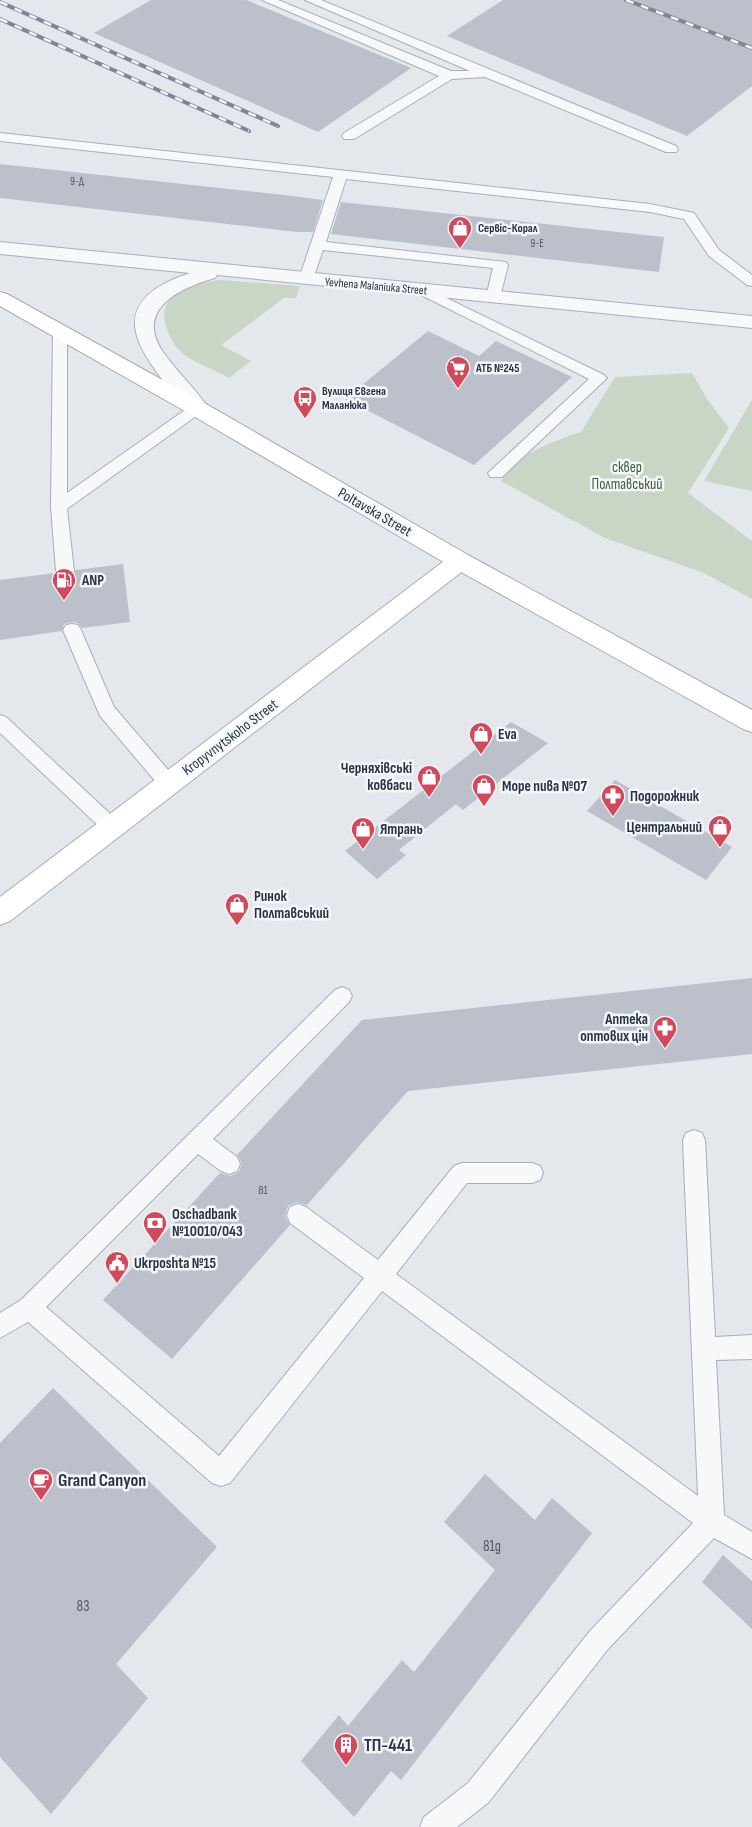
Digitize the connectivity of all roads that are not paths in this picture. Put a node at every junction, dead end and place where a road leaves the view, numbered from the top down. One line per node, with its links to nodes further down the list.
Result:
1 (268, 0): 4 (lane)
2 (311, 0): 3 (lane)
3 (490, 74): 4 (lane); 7 (lane)
4 (449, 75): 5 (lane)
5 (349, 136)
6 (0, 137): 8 (lane)
7 (672, 149)
8 (341, 174): 9 (lane); 13 (lane)
9 (317, 245): 12 (lane); 15 (lane)
10 (0, 248): 11 (street, Yevhena Malaniuka Street)
11 (222, 271): 12 (street, Yevhena Malaniuka Street); 21 (street)
12 (306, 279): 14 (street, Yevhena Malaniuka Street)
13 (752, 282)
14 (424, 291): 15 (street, Yevhena Malaniuka Street); 22 (lane)
15 (493, 297): 18 (street, Yevhena Malaniuka Street)
16 (0, 298): 20 (main road, Poltavska Street)
17 (752, 308): 18 (street)
18 (728, 318): 19 (street, Yevhena Malaniuka Street)
19 (752, 322)
20 (60, 330): 21 (main road, Poltavska Street); 23 (lane)
21 (198, 408): 23 (lane); 24 (main road, Poltavska Street)
22 (496, 472)
23 (59, 507): 25 (lane)
24 (460, 561): 28 (main road, Poltavska Street); 29 (main road, Kropyvnytskoho Street)
25 (66, 571)
26 (72, 630): 29 (lane)
27 (0, 722): 30 (lane)
28 (752, 722)
29 (169, 784): 30 (main road, Kropyvnytskoho Street)
30 (112, 827): 31 (main road, Kropyvnytskoho Street)
31 (0, 913)
32 (342, 996): 33 (lane)
33 (197, 1140): 35 (lane); 39 (lane)
34 (694, 1140): 42 (lane)
35 (229, 1164)
36 (532, 1173): 38 (lane)
37 (298, 1215): 38 (lane)
38 (380, 1275): 39 (lane); 43 (lane)
39 (29, 1308): 40 (lane)
40 (0, 1326)
41 (752, 1346): 42 (lane)
42 (704, 1349): 43 (lane)
43 (712, 1522): 44 (lane); 45 (lane)
44 (752, 1546)
45 (434, 1827)

